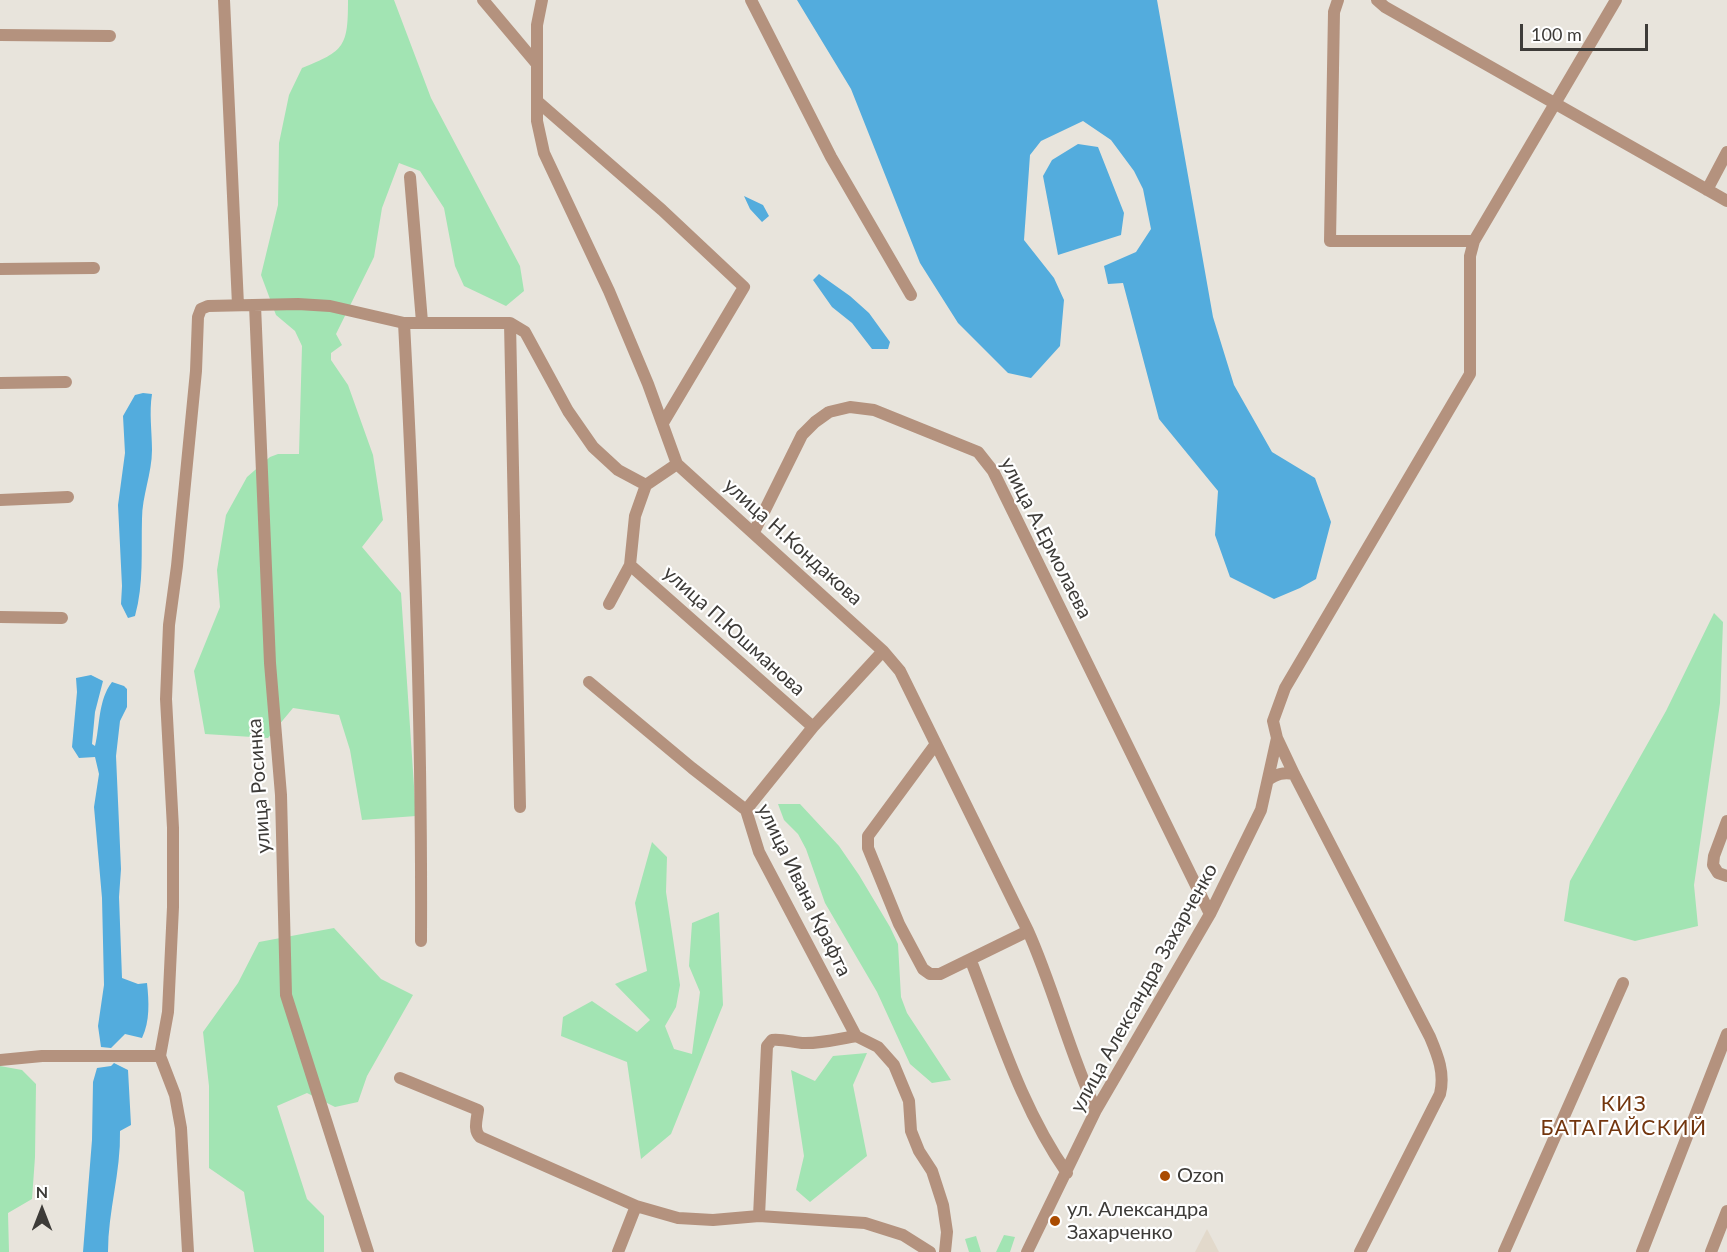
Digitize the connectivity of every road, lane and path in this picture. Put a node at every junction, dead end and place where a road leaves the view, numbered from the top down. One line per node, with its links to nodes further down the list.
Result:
1 (224, 0): 21 (street)
2 (483, 0): 10 (street)
3 (542, 0): 10 (street)
4 (750, 0): 20 (street)
5 (1338, 0): 17 (street)
6 (1377, 0): 12 (street)
7 (1616, 0): 12 (street)
8 (0, 35): 9 (street)
9 (110, 36)
10 (536, 63): 11 (street)
11 (537, 101): 28 (street); 28 (street)
12 (1556, 104): 15 (street); 17 (street)
13 (1727, 152): 15 (street)
14 (410, 177): 23 (street)
15 (1707, 190): 16 (street)
16 (1727, 201)
17 (1474, 241): 41 (street)
18 (94, 268): 19 (street)
19 (0, 269)
20 (911, 295)
21 (238, 305): 22 (street); 56 (street)
22 (255, 305): 24 (street); 65 (street, улица Росинка)
23 (422, 322): 24 (street); 25 (street)
24 (404, 323): 51 (street)
25 (510, 323): 30 (street); 45 (street)
26 (66, 382): 27 (street)
27 (0, 383)
28 (663, 423): 29 (street)
29 (677, 464): 30 (street); 33 (street, улица Н.Кондакова)
30 (646, 485): 34 (street)
31 (68, 497): 32 (street)
32 (0, 500)
33 (754, 532): 38 (street, улица Н.Кондакова); 49 (street, улица А.Ермолаева)
34 (630, 565): 35 (street); 40 (street, улица П.Юшманова)
35 (609, 604)
36 (0, 617): 37 (street)
37 (62, 618)
38 (883, 651): 40 (street); 42 (street, улица Н.Кондакова)
39 (589, 682): 46 (street, улица Ивана Крафта)
40 (813, 727): 46 (street)
41 (1277, 738): 43 (street); 44 (street, улица Александра Захарченко)
42 (935, 745): 50 (street, улица Н.Кондакова); 52 (street)
43 (1294, 774): 44 (street); 70 (street)
44 (1268, 780): 49 (street, улица Александра Захарченко)
45 (520, 807)
46 (746, 810): 55 (street, улица Ивана Крафта)
47 (1727, 821): 48 (street)
48 (1727, 876)
49 (1210, 914): 59 (street, улица Александра Захарченко)
50 (1028, 931): 52 (street); 59 (street, улица Н.Кондакова)
51 (421, 940)
52 (971, 961): 60 (street)
53 (1623, 983): 71 (street)
54 (1727, 1034): 72 (street)
55 (856, 1036): 63 (street); 68 (street)
56 (160, 1056): 57 (street); 64 (street)
57 (0, 1060)
58 (399, 1078): 61 (street)
59 (1096, 1110): 60 (street, улица Александра Захарченко)
60 (1067, 1173): 69 (street, улица Александра Захарченко)
61 (636, 1206): 63 (street); 66 (street)
62 (1727, 1211): 73 (street)
63 (759, 1216): 67 (street)
64 (188, 1252)
65 (369, 1252)
66 (618, 1252)
67 (930, 1252)
68 (945, 1252)
69 (1028, 1252)
70 (1360, 1252)
71 (1504, 1252)
72 (1642, 1252)
73 (1711, 1252)

